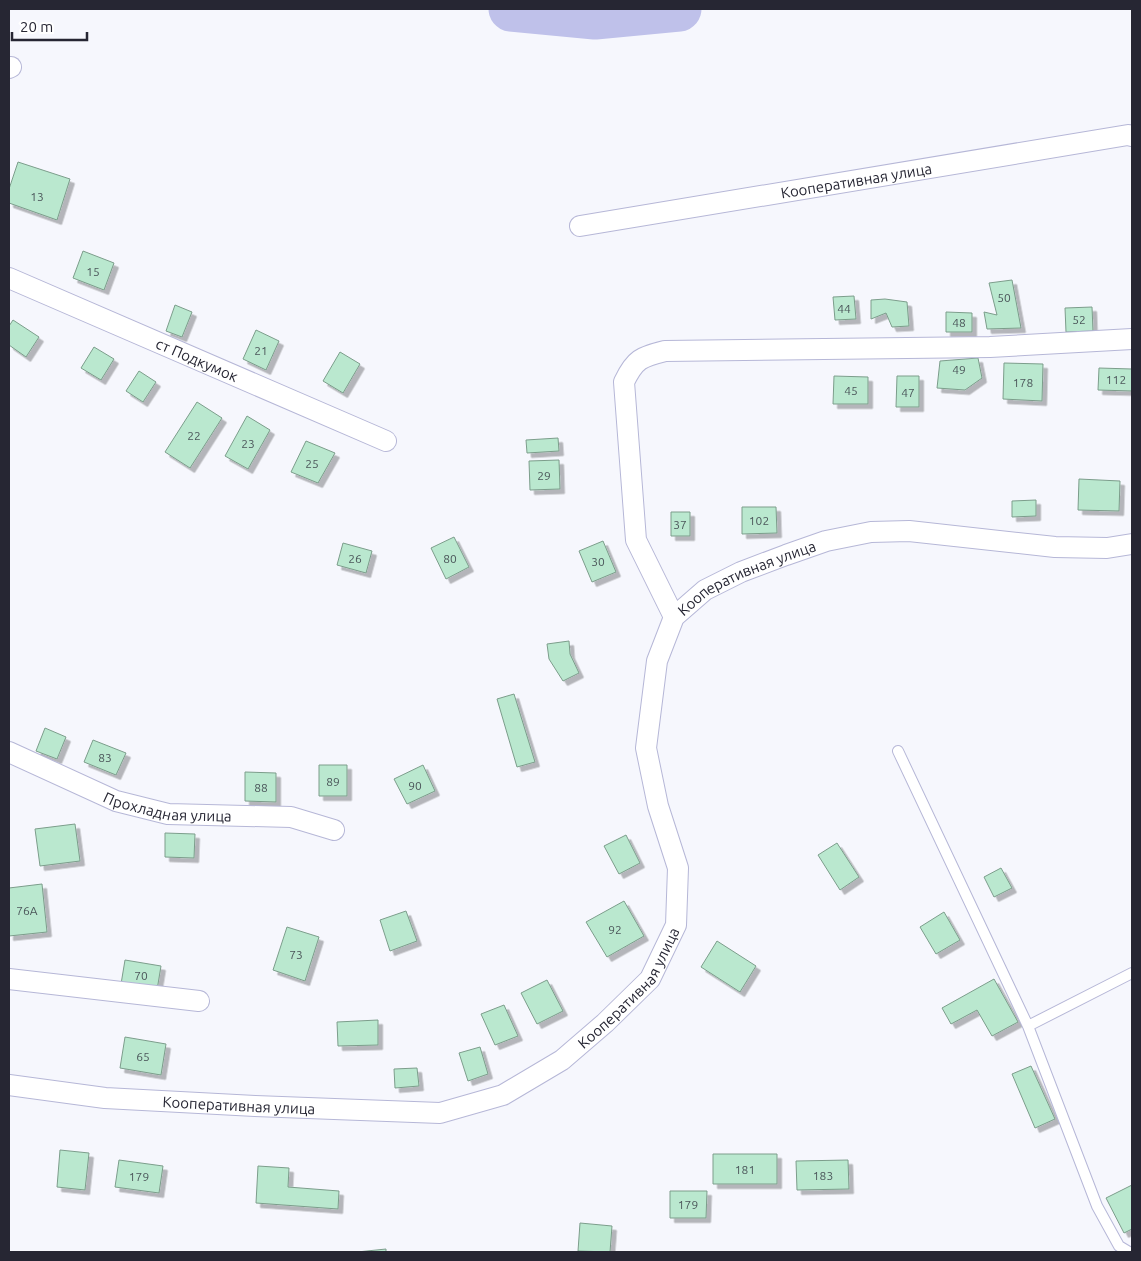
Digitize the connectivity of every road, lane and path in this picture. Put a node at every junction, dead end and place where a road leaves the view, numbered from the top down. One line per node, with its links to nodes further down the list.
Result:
1 (1132, 136): 2 (street, Кооперативная улица)
2 (580, 226)
3 (9, 278): 5 (street, ст Подкумок)
4 (1132, 339): 7 (street)
5 (386, 442)
6 (1132, 544): 7 (street, Кооперативная улица)
7 (674, 617): 15 (street, Кооперативная улица)
8 (898, 751): 14 (lane)
9 (9, 752): 10 (street, Прохладная улица)
10 (334, 830)
11 (1132, 974): 14 (lane)
12 (9, 979): 13 (street)
13 (199, 1001)
14 (1028, 1026): 16 (lane)
15 (9, 1085)
16 (1129, 1252)

